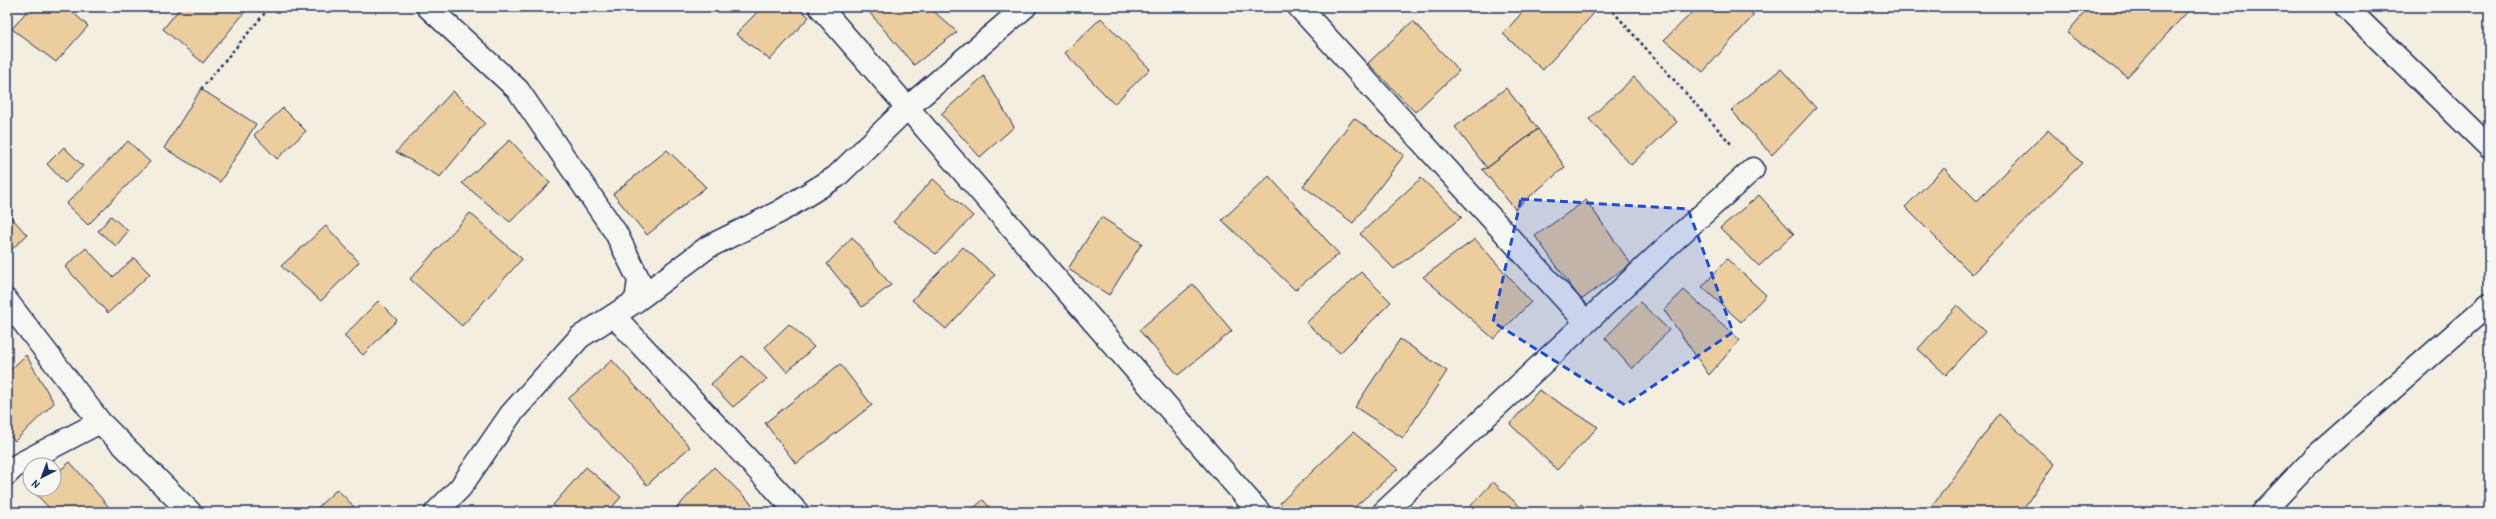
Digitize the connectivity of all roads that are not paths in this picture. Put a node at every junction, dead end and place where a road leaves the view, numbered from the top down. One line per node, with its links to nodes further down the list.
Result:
1 (428, 7): 10 (street)
2 (820, 7): 6 (street)
3 (1025, 7): 6 (street)
4 (1299, 7): 13 (street)
5 (2346, 7): 7 (street)
6 (907, 108): 10 (street); 19 (street)
7 (2489, 147)
8 (1753, 169): 13 (street)
9 (7, 301): 14 (street)
10 (636, 302): 12 (street)
11 (2489, 304): 21 (street)
12 (614, 316): 17 (street); 18 (street)
13 (1586, 322): 20 (street)
14 (100, 422): 15 (street); 16 (street)
15 (7, 474)
16 (190, 512)
17 (436, 512)
18 (797, 512)
19 (1259, 512)
20 (1384, 512)
21 (2262, 512)

